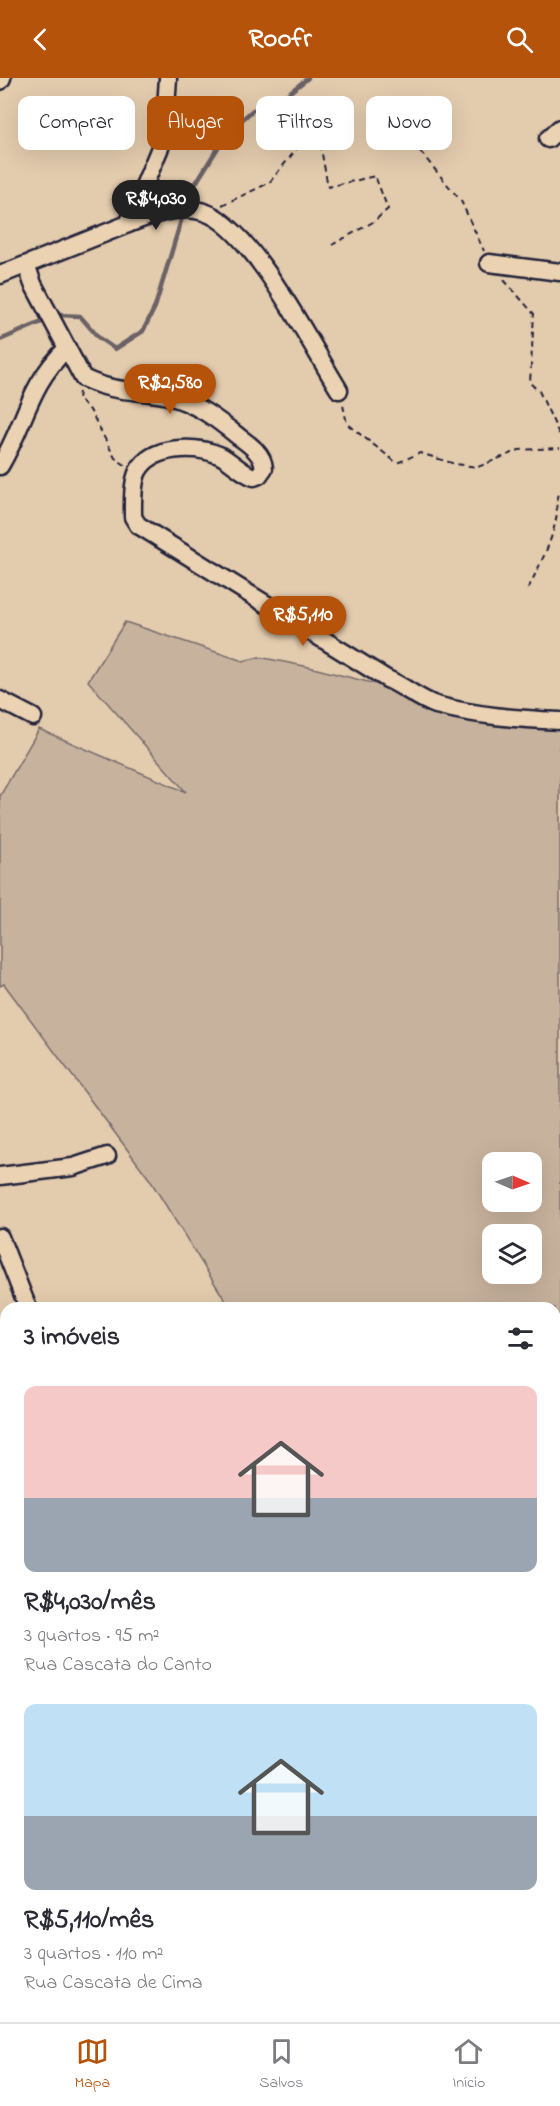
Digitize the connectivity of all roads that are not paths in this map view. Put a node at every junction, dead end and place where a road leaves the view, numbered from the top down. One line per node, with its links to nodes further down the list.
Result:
1 (168, 78): 2 (street)
2 (128, 224): 4 (street); 8 (street)
3 (489, 263): 5 (street)
4 (27, 267): 6 (street); 7 (street)
5 (560, 272)
6 (0, 275)
7 (68, 348): 9 (street); 12 (street)
8 (339, 390)
9 (0, 466)
10 (0, 700): 11 (street)
11 (33, 717)
12 (560, 721)
13 (107, 1155): 14 (street)
14 (0, 1176)
15 (0, 1237): 16 (street)
16 (26, 1302)

